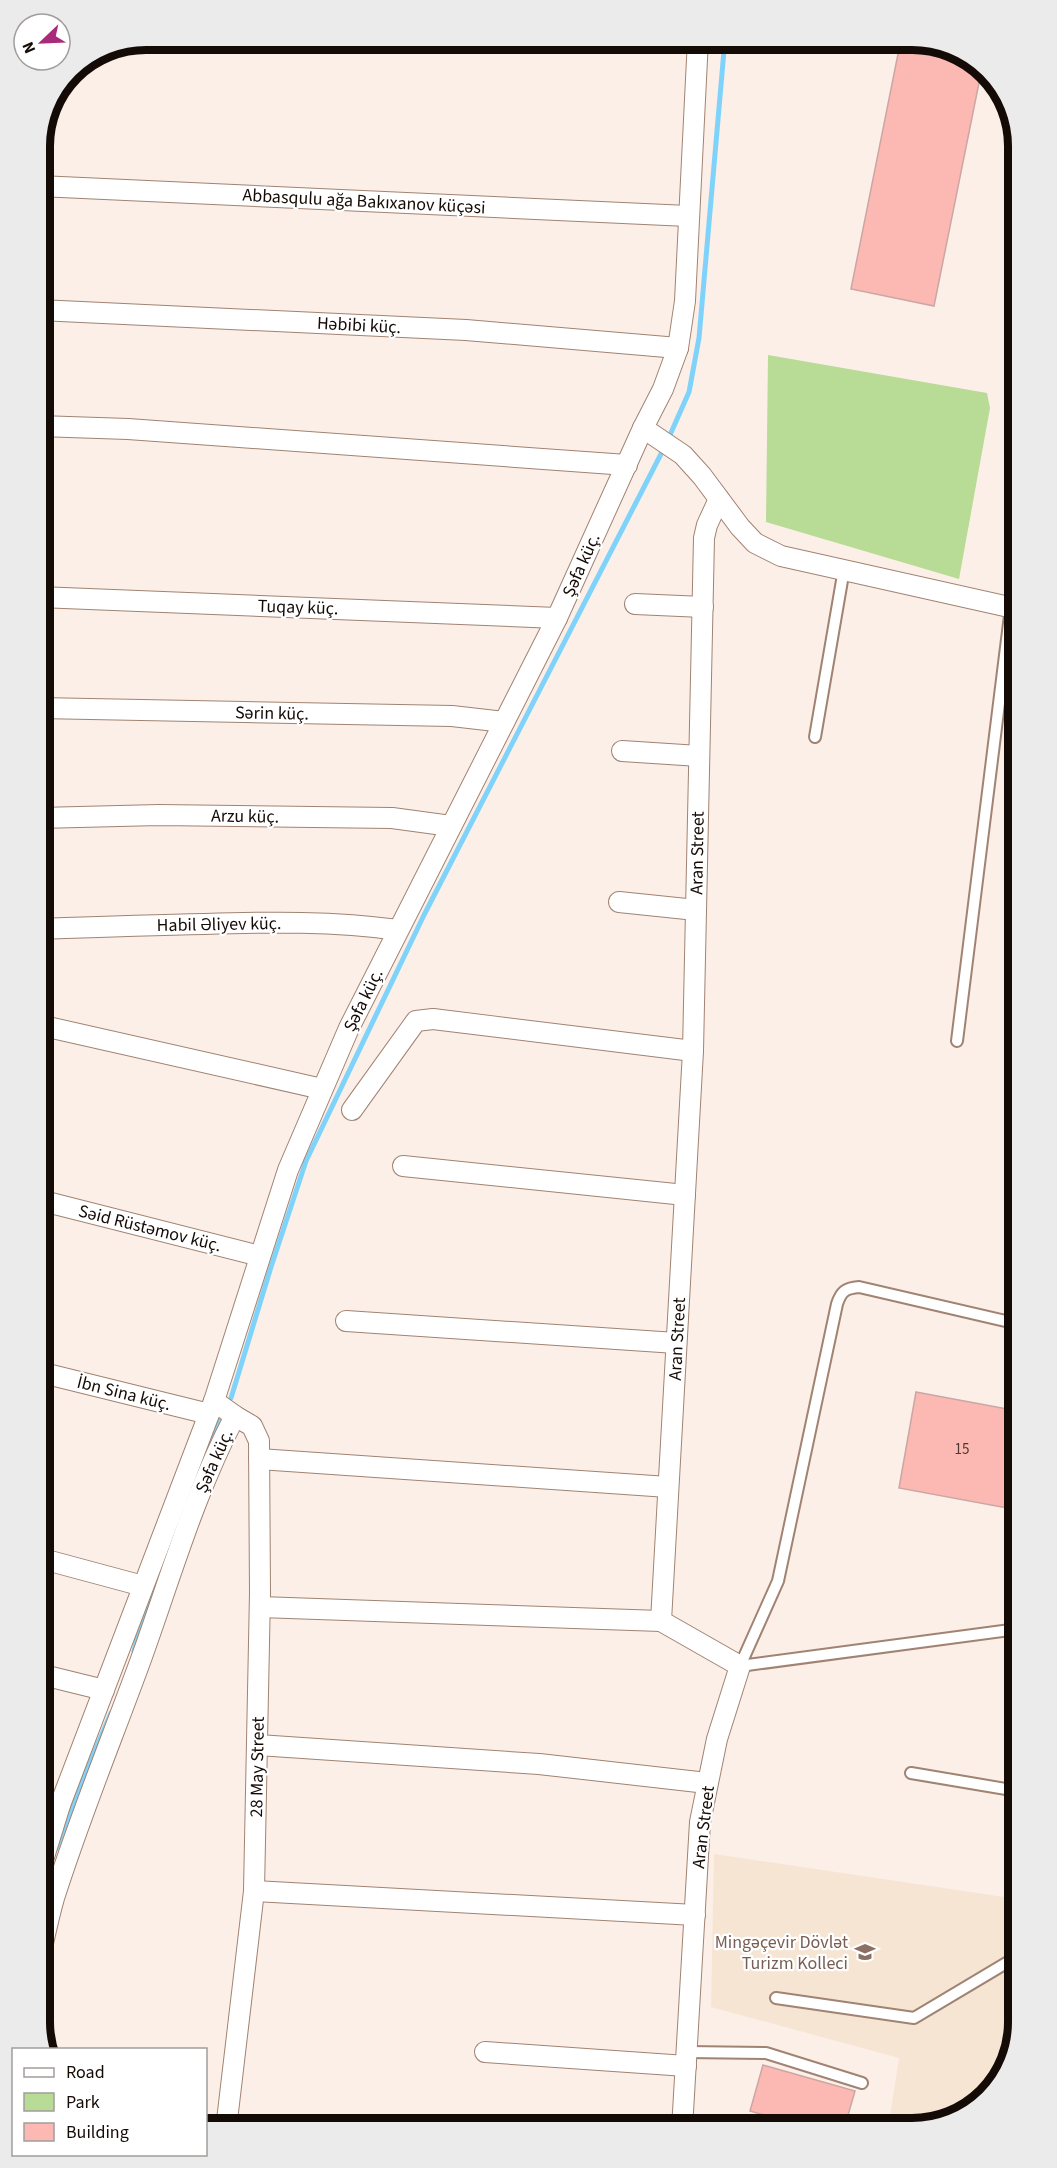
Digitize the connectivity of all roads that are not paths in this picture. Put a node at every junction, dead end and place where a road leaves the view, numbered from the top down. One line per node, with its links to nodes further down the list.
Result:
1 (697, 50): 3 (street, Şəfa küç.)
2 (50, 187): 3 (street, Abbasqulu ağa Bakıxanov küçəsi)
3 (688, 216): 5 (street, Şəfa küç.)
4 (50, 311): 5 (street, Həbibi küç.)
5 (678, 348): 7 (street, Şəfa küç.)
6 (50, 426): 8 (street)
7 (643, 428): 8 (street, Şəfa küç.); 9 (street)
8 (627, 465): 15 (street, Şəfa küç.)
9 (719, 500): 10 (street); 14 (street, Aran Street)
10 (844, 570): 13 (street); 19 (lane)
11 (50, 597): 15 (street, Tuqay küç.)
12 (635, 604): 14 (street)
13 (1008, 606)
14 (703, 607): 21 (street, Aran Street)
15 (557, 618): 18 (street, Şəfa küç.)
16 (1008, 660): 29 (lane)
17 (50, 708): 18 (street, Sərin küç.)
18 (504, 722): 23 (street, Şəfa küç.)
19 (814, 737)
20 (622, 751): 21 (street)
21 (699, 756): 25 (street, Aran Street)
22 (50, 818): 23 (street, Arzu küç.)
23 (451, 826): 27 (street, Şəfa küç.)
24 (619, 902): 25 (street)
25 (696, 910): 30 (street, Aran Street)
26 (50, 929): 27 (street, Habil Əliyev küç.)
27 (398, 930): 31 (street, Şəfa küç.)
28 (50, 1027): 31 (street)
29 (957, 1041)
30 (693, 1051): 32 (street); 34 (street, Aran Street)
31 (322, 1089): 36 (street, Şəfa küç.)
32 (352, 1110)
33 (403, 1166): 34 (street)
34 (685, 1195): 39 (street, Aran Street)
35 (50, 1203): 36 (street, Səid Rüstəmov küç.)
36 (260, 1256): 41 (street, Şəfa küç.)
37 (346, 1321): 39 (street)
38 (1008, 1322): 50 (lane)
39 (676, 1343): 44 (street, Aran Street)
40 (50, 1374): 41 (street, İbn Sina küç.)
41 (211, 1408): 42 (street, Şəfa küç.); 46 (street)
42 (234, 1416): 43 (street, 28 May Street); 62 (street, Şəfa küç.)
43 (259, 1459): 44 (street); 47 (street, 28 May Street)
44 (668, 1487): 48 (street, Aran Street)
45 (50, 1561): 46 (street)
46 (143, 1586): 52 (street)
47 (260, 1607): 48 (street); 53 (street, 28 May Street)
48 (661, 1621): 50 (street)
49 (1008, 1630): 50 (lane)
50 (740, 1666): 55 (street, Aran Street)
51 (50, 1677): 52 (street)
52 (104, 1690): 58 (street)
53 (258, 1745): 55 (street); 60 (street, 28 May Street)
54 (911, 1773): 56 (lane)
55 (707, 1783): 61 (street, Aran Street)
56 (1008, 1789)
57 (50, 1802): 58 (street)
58 (60, 1805): 59 (street)
59 (50, 1837)
60 (254, 1891): 61 (street); 68 (street, 28 May Street)
61 (695, 1915): 66 (street, Aran Street)
62 (50, 1917)
63 (1008, 1962): 64 (lane)
64 (776, 1998)
65 (484, 2052): 66 (street)
66 (686, 2059): 67 (lane); 69 (street, Aran Street)
67 (862, 2083)
68 (227, 2118)
69 (683, 2118)

